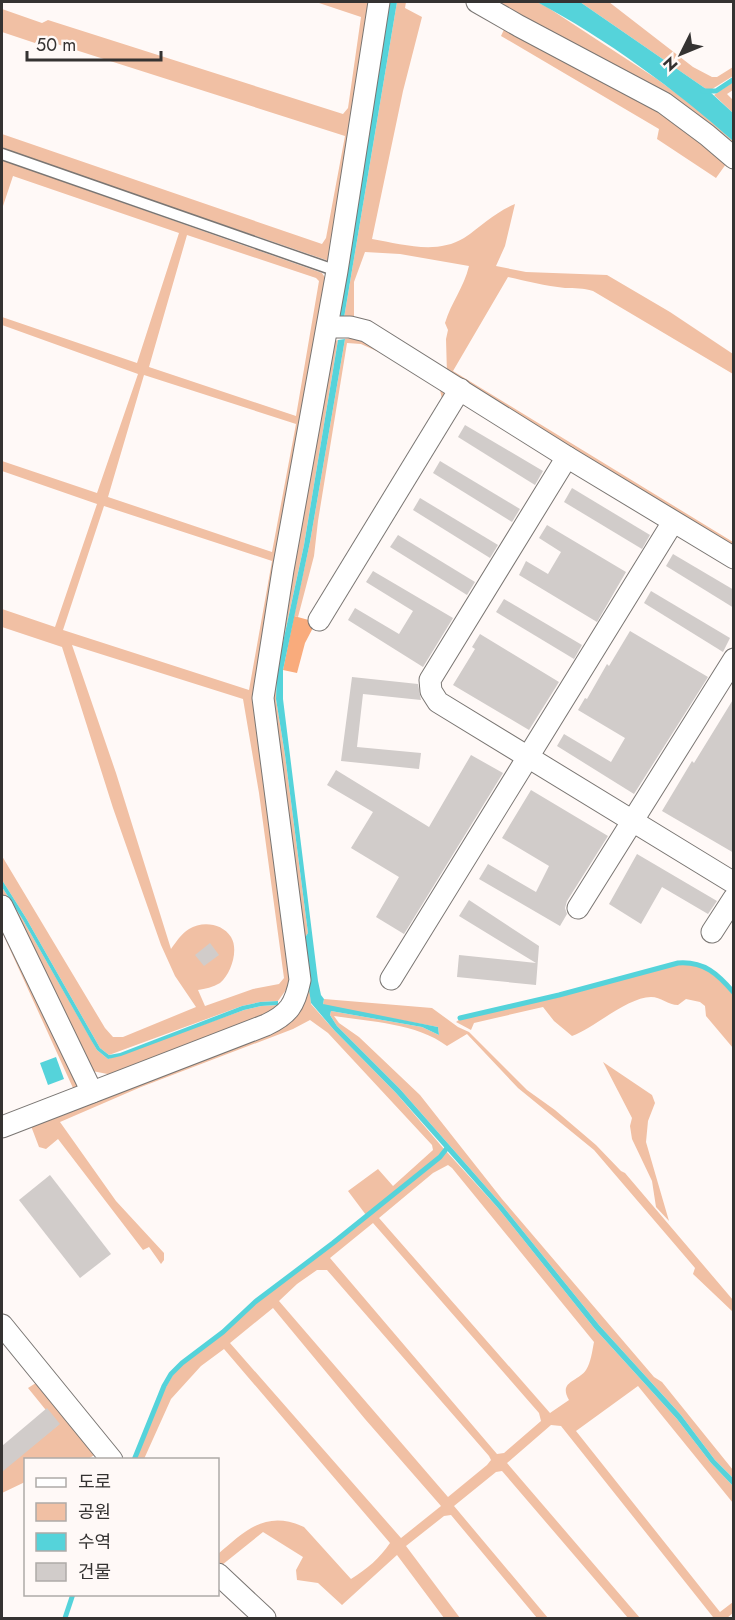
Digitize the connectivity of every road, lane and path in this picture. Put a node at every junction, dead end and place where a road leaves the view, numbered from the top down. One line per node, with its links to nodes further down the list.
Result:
1 (379, 2): 5 (street)
2 (477, 2): 4 (street)
3 (2, 154): 5 (lane)
4 (734, 158)
5 (338, 271): 6 (street)
6 (328, 327): 7 (street); 21 (street)
7 (460, 389): 8 (street); 11 (street)
8 (567, 457): 9 (street); 13 (street)
9 (674, 522): 10 (street); 13 (street)
10 (734, 558)
11 (319, 620)
12 (734, 659): 14 (street)
13 (528, 756): 14 (street); 20 (street)
14 (633, 821): 15 (street); 18 (street)
15 (734, 883)
16 (734, 898): 19 (street)
17 (2, 906): 21 (street)
18 (578, 908)
19 (712, 932)
20 (391, 979)
21 (92, 1092): 22 (street)
22 (2, 1128)
23 (2, 1325): 24 (street)
24 (110, 1458)
25 (219, 1575): 26 (street)
26 (265, 1618)

